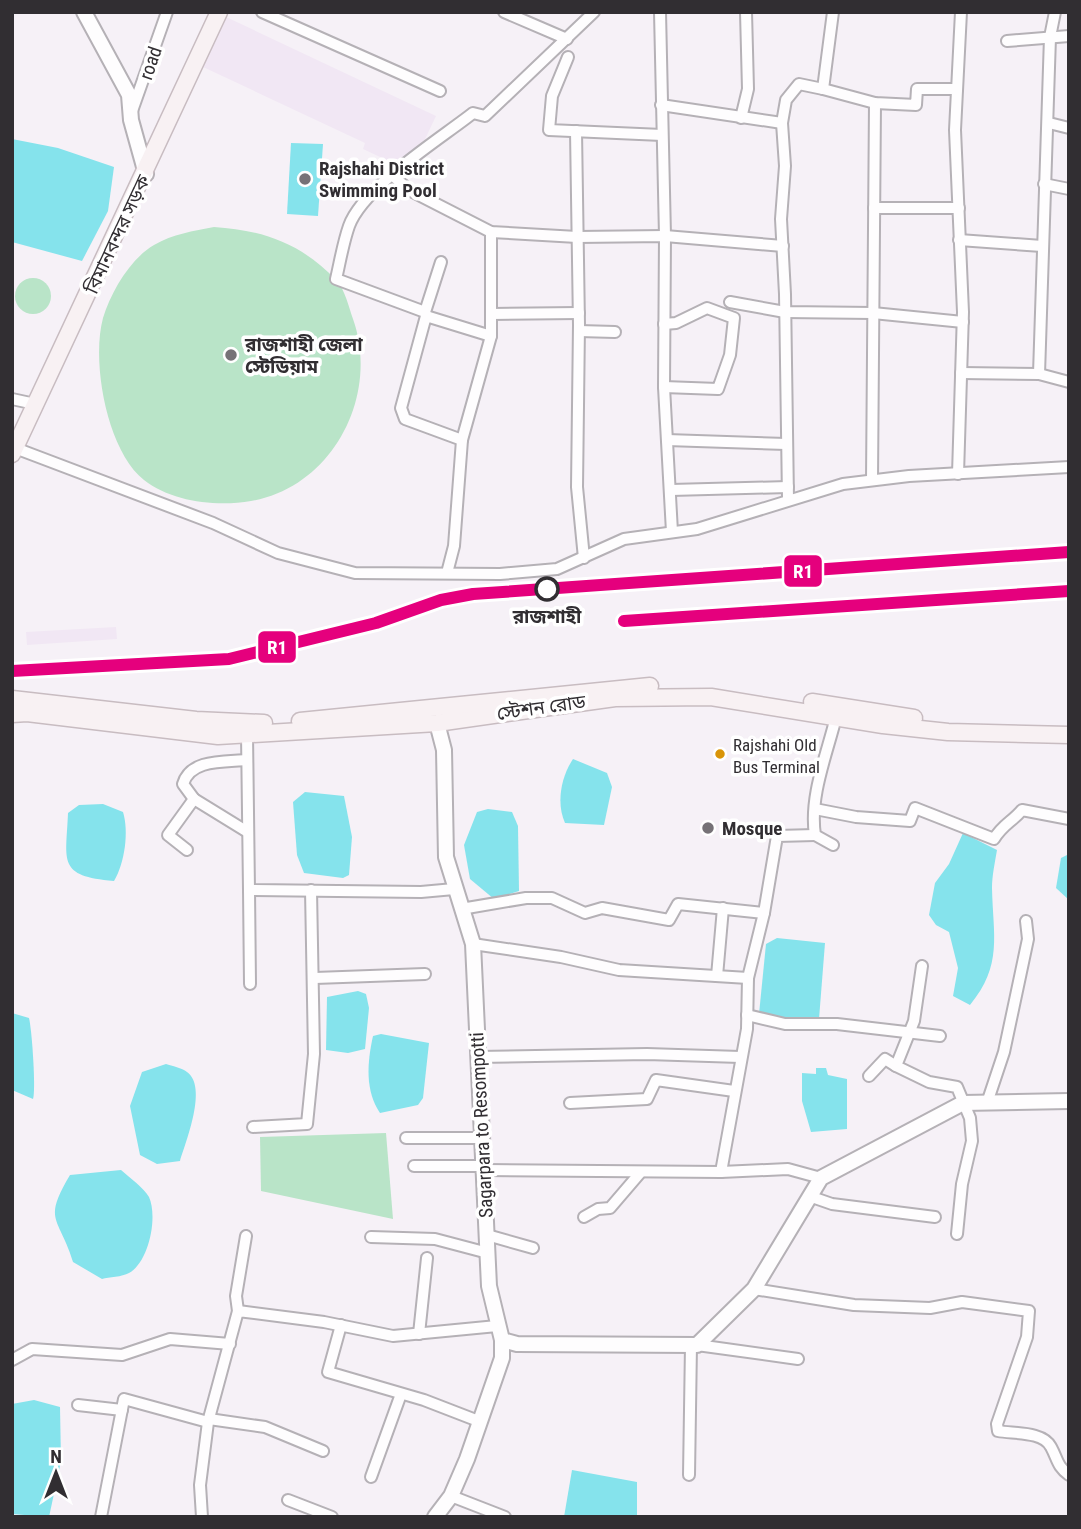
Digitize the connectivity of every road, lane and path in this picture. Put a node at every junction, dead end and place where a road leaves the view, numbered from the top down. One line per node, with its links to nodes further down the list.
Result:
1 (84, 12): 22 (main road)
2 (167, 12): 22 (street, road)
3 (219, 12): 29 (main road, বিমানবন্দর সড়ক)
4 (262, 12): 19 (street)
5 (504, 12): 14 (street)
6 (594, 12): 14 (street)
7 (660, 12): 21 (street)
8 (746, 12): 23 (street)
9 (833, 12): 17 (street)
10 (961, 12): 18 (street)
11 (1055, 12): 13 (street)
12 (1069, 36): 13 (street)
13 (1050, 37): 15 (street); 25 (street)
14 (567, 39): 30 (street)
15 (1007, 41)
16 (568, 57): 27 (street)
17 (823, 89): 20 (street); 24 (street)
18 (957, 89): 20 (street); 34 (street)
19 (440, 91)
20 (875, 103): 33 (street)
21 (661, 105): 23 (street); 28 (street)
22 (131, 114): 29 (main road)
23 (741, 118): 24 (street)
24 (782, 123): 39 (street)
25 (1049, 124): 26 (street); 31 (street)
26 (1069, 128)
27 (576, 131): 28 (street); 37 (street)
28 (662, 135): 36 (street)
29 (146, 174): 58 (main road, বিমানবন্দর সড়ক)
30 (392, 175): 35 (street); 46 (street)
31 (1044, 184): 32 (street); 40 (street)
32 (1069, 188)
33 (874, 208): 34 (street); 45 (street)
34 (959, 208): 38 (street)
35 (491, 232): 37 (street); 47 (street)
36 (665, 236): 37 (street); 39 (street); 49 (street)
37 (577, 237): 44 (street)
38 (959, 240): 40 (street); 48 (street)
39 (783, 246): 43 (street)
40 (1042, 246): 54 (street)
41 (442, 262): 46 (street)
42 (730, 302): 43 (street)
43 (785, 312): 45 (street); 61 (street)
44 (579, 313): 47 (street); 50 (street)
45 (873, 313): 48 (street); 65 (street)
46 (425, 314): 52 (street); 59 (street)
47 (491, 314): 52 (street)
48 (962, 322): 53 (street)
49 (664, 324): 56 (street); 56 (street)
50 (579, 331): 51 (street); 70 (street)
51 (615, 332)
52 (491, 336): 59 (street)
53 (961, 373): 54 (street); 64 (street)
54 (1039, 374): 55 (street)
55 (1069, 382)
56 (664, 387): 60 (street)
57 (12, 398): 58 (street)
58 (35, 404): 62 (main road, বিমানবন্দর সড়ক)
59 (462, 440): 71 (street)
60 (667, 440): 61 (street); 67 (street)
61 (786, 444): 66 (street)
62 (14, 451): 71 (street)
63 (1069, 467): 64 (street)
64 (958, 474): 65 (street)
65 (872, 480): 68 (street)
66 (788, 487): 67 (street); 68 (street)
67 (671, 490): 69 (street)
68 (788, 499): 69 (street)
69 (672, 532): 70 (street)
70 (583, 558): 71 (street)
71 (447, 573)
72 (12, 699): 76 (main road, স্টেশন রোড)
73 (12, 714): 77 (main road, স্টেশন রোড)
74 (836, 717): 75 (main road, স্টেশন রোড); 78 (main road, স্টেশন রোড); 81 (street)
75 (437, 723): 77 (main road, স্টেশন রোড); 87 (main road, Sagarpara to Resompotti)
76 (1069, 725)
77 (247, 734): 79 (street)
78 (1069, 735)
79 (246, 760): 80 (street); 83 (street)
80 (194, 799): 83 (street); 86 (street)
81 (815, 809): 82 (street); 84 (street)
82 (1069, 819)
83 (246, 831): 88 (street)
84 (815, 835): 85 (street); 92 (street)
85 (833, 845)
86 (187, 849)
87 (454, 889): 89 (street); 91 (main road, Sagarpara to Resompotti)
88 (249, 890): 89 (street); 100 (street)
89 (312, 890): 98 (street)
90 (723, 908): 91 (street); 92 (street); 97 (street)
91 (461, 909): 94 (main road, Sagarpara to Resompotti)
92 (764, 913): 99 (street)
93 (1026, 920): 112 (street)
94 (474, 944): 97 (street); 104 (main road, Sagarpara to Resompotti)
95 (922, 966): 102 (street)
96 (425, 974): 98 (street)
97 (717, 976): 99 (street)
98 (315, 978): 113 (street)
99 (748, 978): 101 (street)
100 (250, 984)
101 (747, 1015): 102 (street); 105 (street)
102 (910, 1034): 103 (street); 106 (street)
103 (940, 1036)
104 (477, 1057): 105 (street); 115 (main road, Sagarpara to Resompotti)
105 (740, 1057): 108 (street)
106 (896, 1066): 107 (street); 111 (street)
107 (869, 1076)
108 (734, 1091): 110 (street); 118 (street)
109 (1069, 1101): 112 (main road)
110 (570, 1103)
111 (963, 1103): 112 (main road); 120 (main road); 124 (street)
112 (987, 1103)
113 (253, 1127)
114 (407, 1138): 115 (street)
115 (482, 1138): 117 (main road, Sagarpara to Resompotti)
116 (414, 1166): 117 (street)
117 (484, 1168): 119 (street); 125 (main road, Sagarpara to Resompotti)
118 (721, 1172): 119 (street); 120 (street)
119 (640, 1174): 122 (street)
120 (821, 1178): 121 (main road)
121 (809, 1196): 123 (street); 131 (main road)
122 (584, 1217)
123 (935, 1217)
124 (957, 1234)
125 (487, 1235): 128 (street); 129 (main road, Sagarpara to Resompotti)
126 (246, 1236): 132 (street)
127 (371, 1237): 129 (street)
128 (533, 1248)
129 (488, 1253): 134 (main road, Sagarpara to Resompotti)
130 (427, 1258): 135 (street)
131 (754, 1289): 138 (main road); 148 (street)
132 (238, 1311): 133 (street); 137 (street)
133 (341, 1325): 135 (street); 141 (street)
134 (497, 1326): 135 (street); 136 (main road, Sagarpara to Resompotti)
135 (419, 1334)
136 (502, 1340): 138 (main road); 145 (main road, Sagarpara to Resompotti)
137 (230, 1344): 140 (street); 144 (street)
138 (694, 1345): 139 (street); 147 (street)
139 (797, 1359)
140 (12, 1360)
141 (401, 1394): 145 (street); 149 (street)
142 (78, 1405): 143 (street)
143 (122, 1410): 144 (street); 152 (street)
144 (209, 1420): 146 (street); 153 (street)
145 (481, 1422): 150 (main road, Sagarpara to Resompotti)
146 (323, 1451)
147 (689, 1475)
148 (1069, 1475)
149 (371, 1477)
150 (451, 1496): 155 (main road, Sagarpara to Resompotti); 156 (street)
151 (288, 1500): 154 (street)
152 (101, 1517)
153 (202, 1517)
154 (332, 1517)
155 (435, 1517)
156 (505, 1517)

